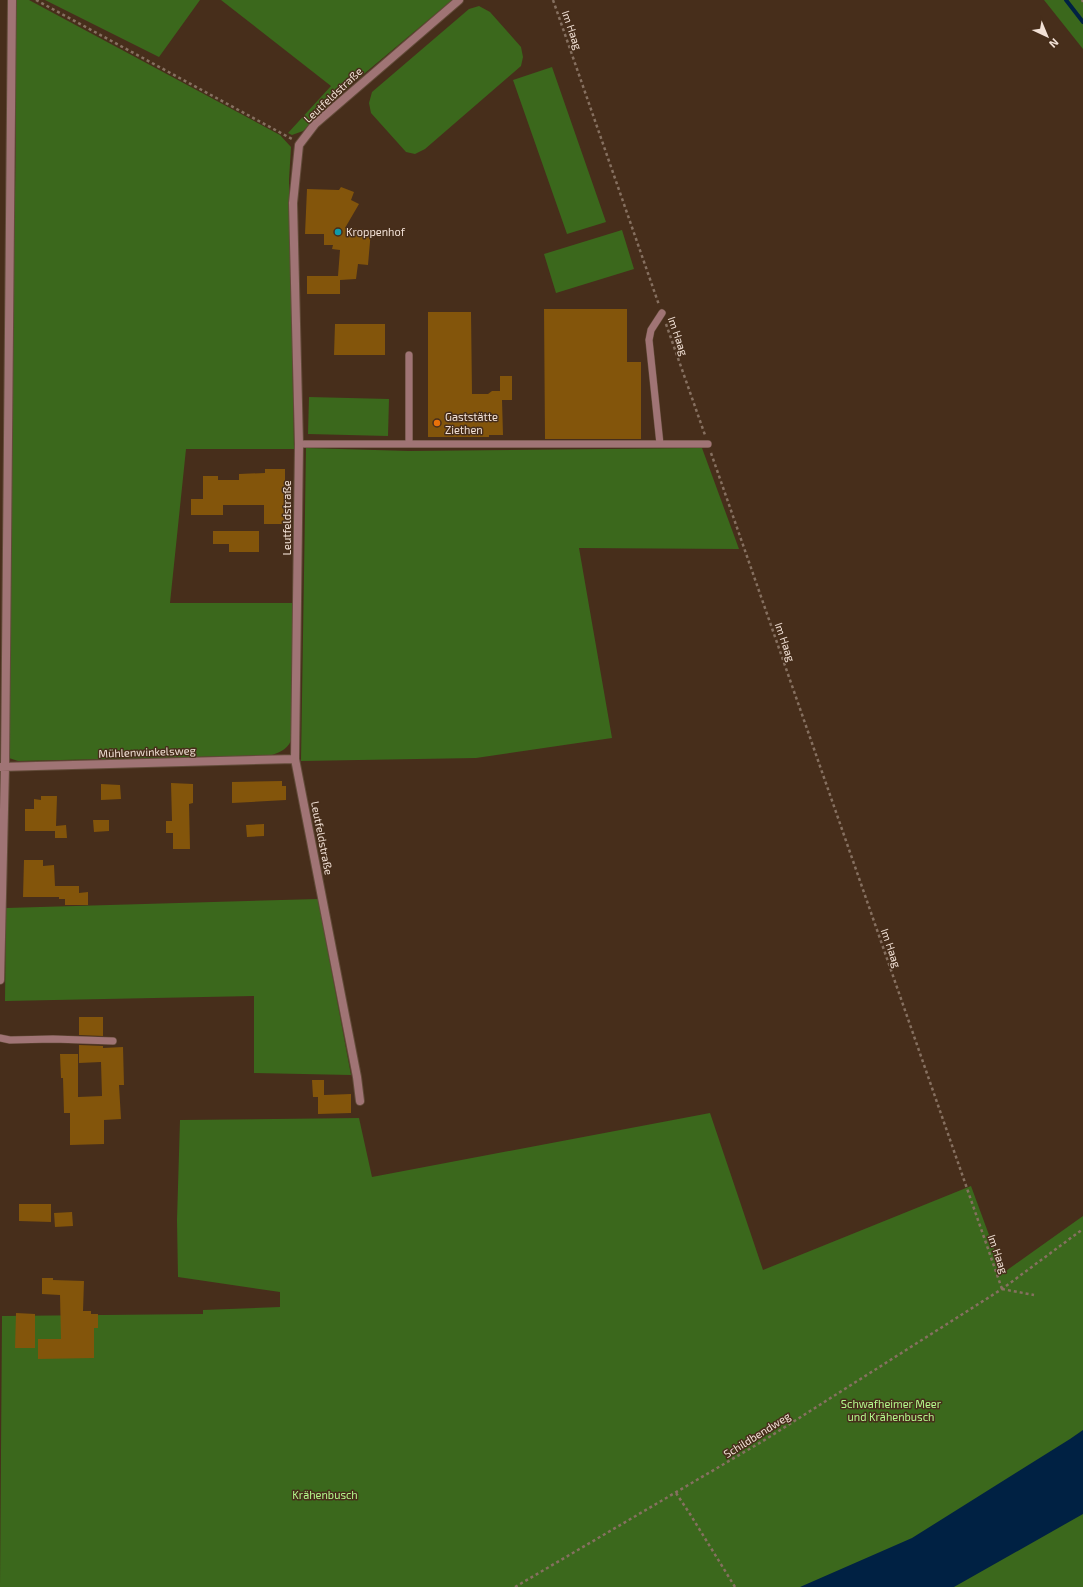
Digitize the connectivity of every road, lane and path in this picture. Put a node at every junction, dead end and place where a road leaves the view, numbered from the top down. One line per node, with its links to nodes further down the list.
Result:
1 (12, 0): 13 (street)
2 (36, 0): 5 (path)
3 (460, 0): 5 (street, Leutfeldstraße)
4 (553, 0): 6 (path, Im Haag)
5 (299, 145): 8 (street, Leutfeldstraße)
6 (662, 313): 10 (lane); 11 (path, Im Haag)
7 (409, 355): 9 (lane)
8 (299, 444): 9 (lane); 12 (street, Leutfeldstraße)
9 (409, 444): 10 (lane)
10 (660, 444): 11 (lane)
11 (708, 444): 19 (path, Im Haag)
12 (295, 759): 13 (street, Mühlenwinkelsweg); 17 (street, Leutfeldstraße)
13 (2, 767): 14 (street)
14 (0, 980)
15 (0, 1038): 16 (lane)
16 (113, 1041)
17 (360, 1101)
18 (1083, 1229): 19 (path, Schildbendweg)
19 (1002, 1289): 20 (path); 21 (path, Schildbendweg)
20 (1034, 1295)
21 (676, 1493): 22 (path, Schildbendweg); 23 (path)
22 (516, 1587)
23 (735, 1587)

